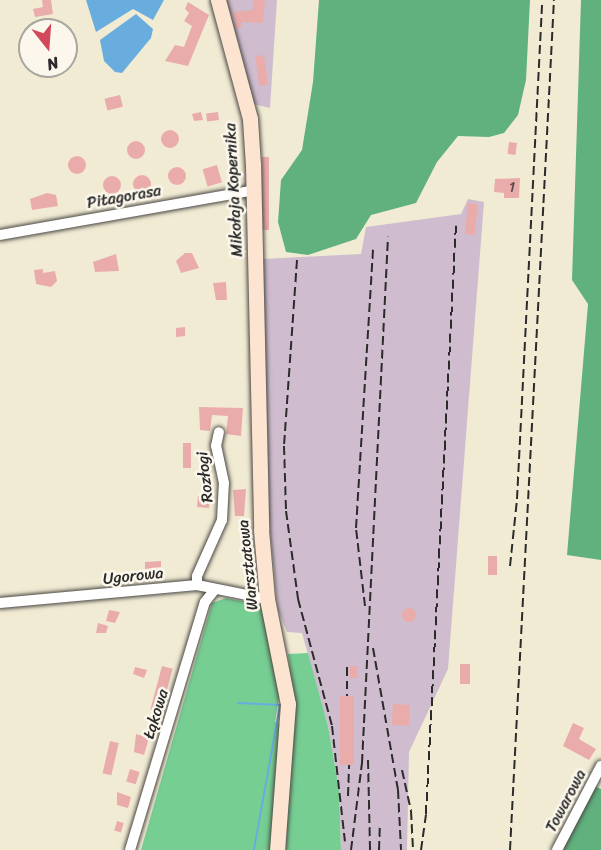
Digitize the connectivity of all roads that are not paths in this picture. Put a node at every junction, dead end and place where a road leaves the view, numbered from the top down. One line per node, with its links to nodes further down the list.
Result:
1 (218, 0): 2 (street, Mikołaja Kopernika)
2 (254, 190): 3 (street, Pitagorasa); 4 (street, Mikołaja Kopernika)
3 (0, 236)
4 (256, 274): 8 (street, Warsztatowa)
5 (219, 432): 6 (street, Rozłogi)
6 (197, 585): 7 (street, Ugorowa); 9 (street, Ugorowa)
7 (214, 589): 8 (street, Ugorowa); 11 (street, Łąkowa)
8 (267, 599): 12 (street, Warsztatowa)
9 (0, 603)
10 (601, 766): 13 (street, Towarowa)
11 (130, 850)
12 (278, 850)
13 (557, 850)

